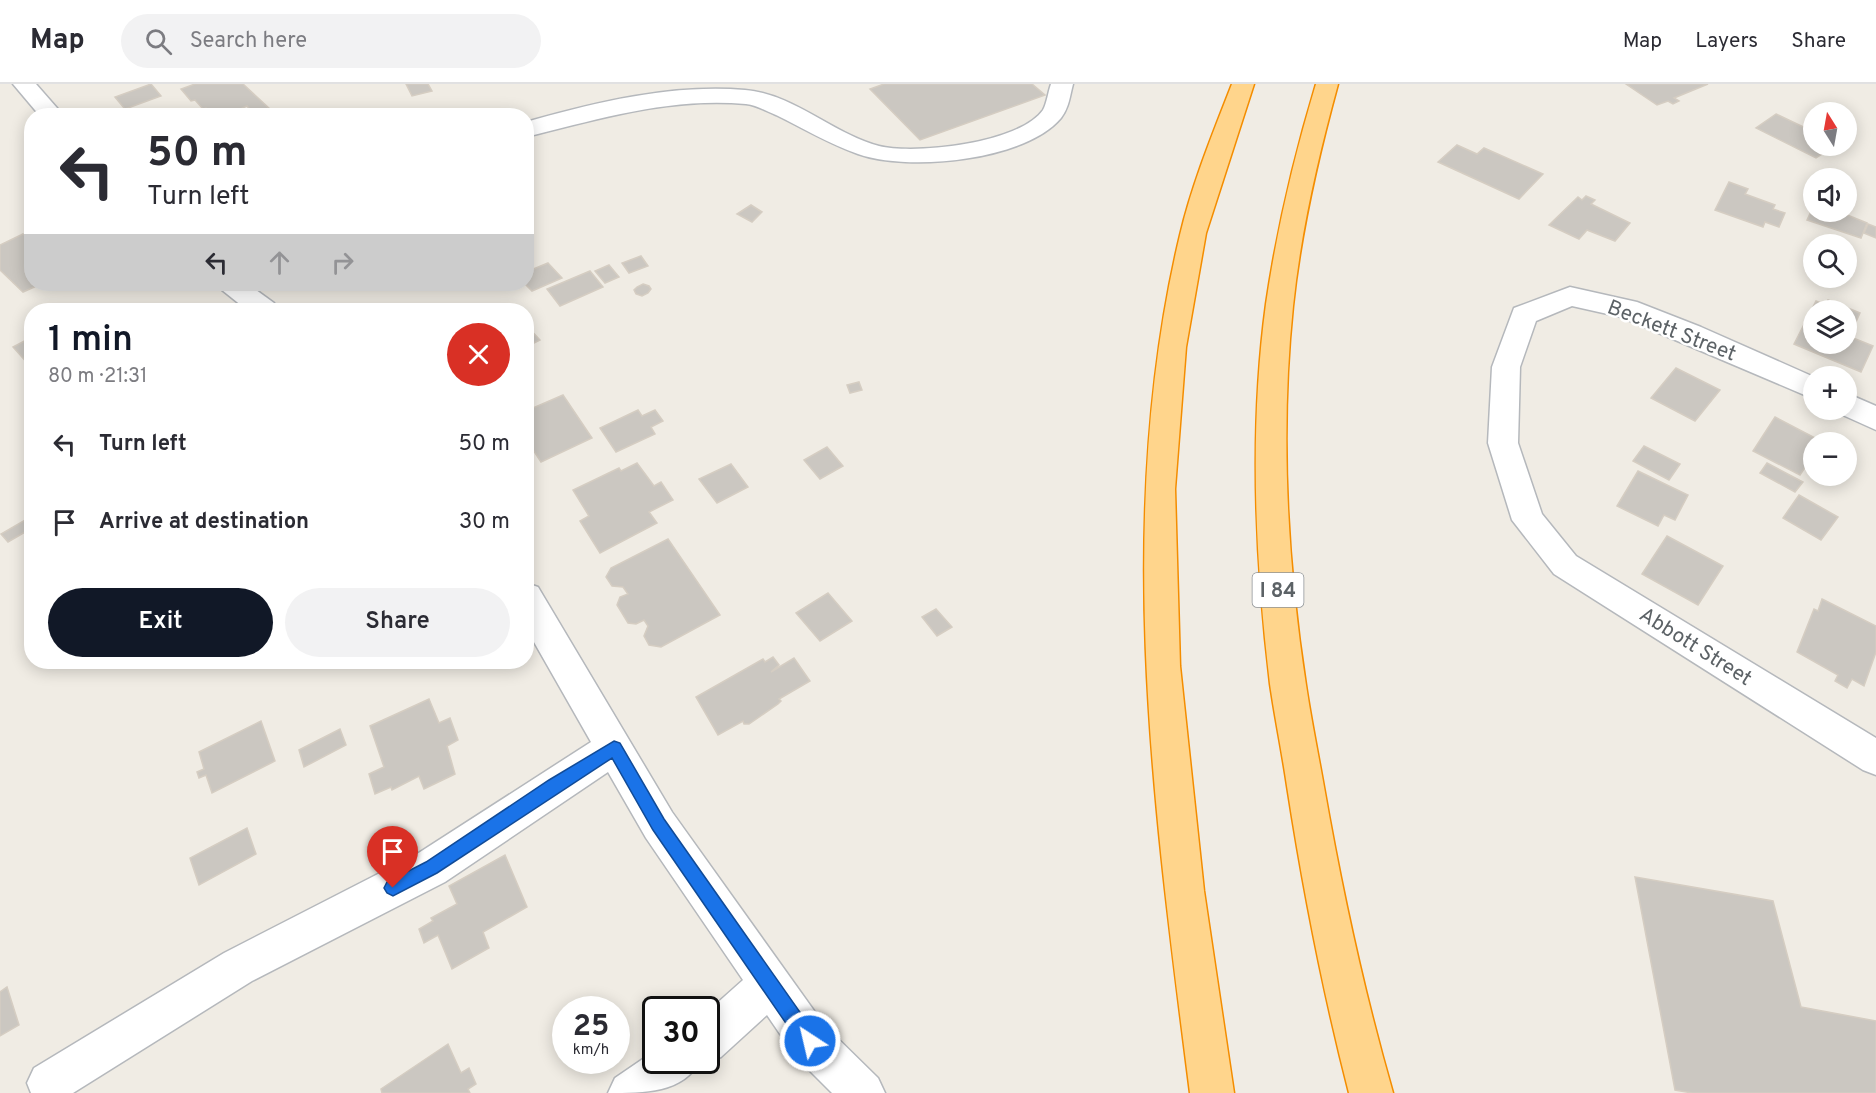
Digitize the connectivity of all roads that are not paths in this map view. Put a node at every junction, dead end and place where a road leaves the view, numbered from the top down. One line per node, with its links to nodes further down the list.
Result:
1 (24, 84): 5 (street)
2 (1062, 84): 6 (street)
3 (1243, 84): 22 (highway)
4 (1327, 84): 23 (highway, I 84)
5 (46, 108)
6 (534, 128)
7 (240, 291): 8 (street)
8 (255, 303)
9 (1803, 384): 12 (street, Beckett Street)
10 (1857, 410): 11 (street)
11 (1876, 419)
12 (1528, 520): 15 (street, Abbott Street)
13 (534, 611): 14 (street)
14 (614, 748): 16 (street); 19 (street)
15 (1876, 758)
16 (769, 984): 17 (street); 21 (street)
17 (720, 1029)
18 (658, 1074): 20 (street)
19 (49, 1083)
20 (630, 1093)
21 (863, 1093)
22 (1212, 1093)
23 (1371, 1093)

